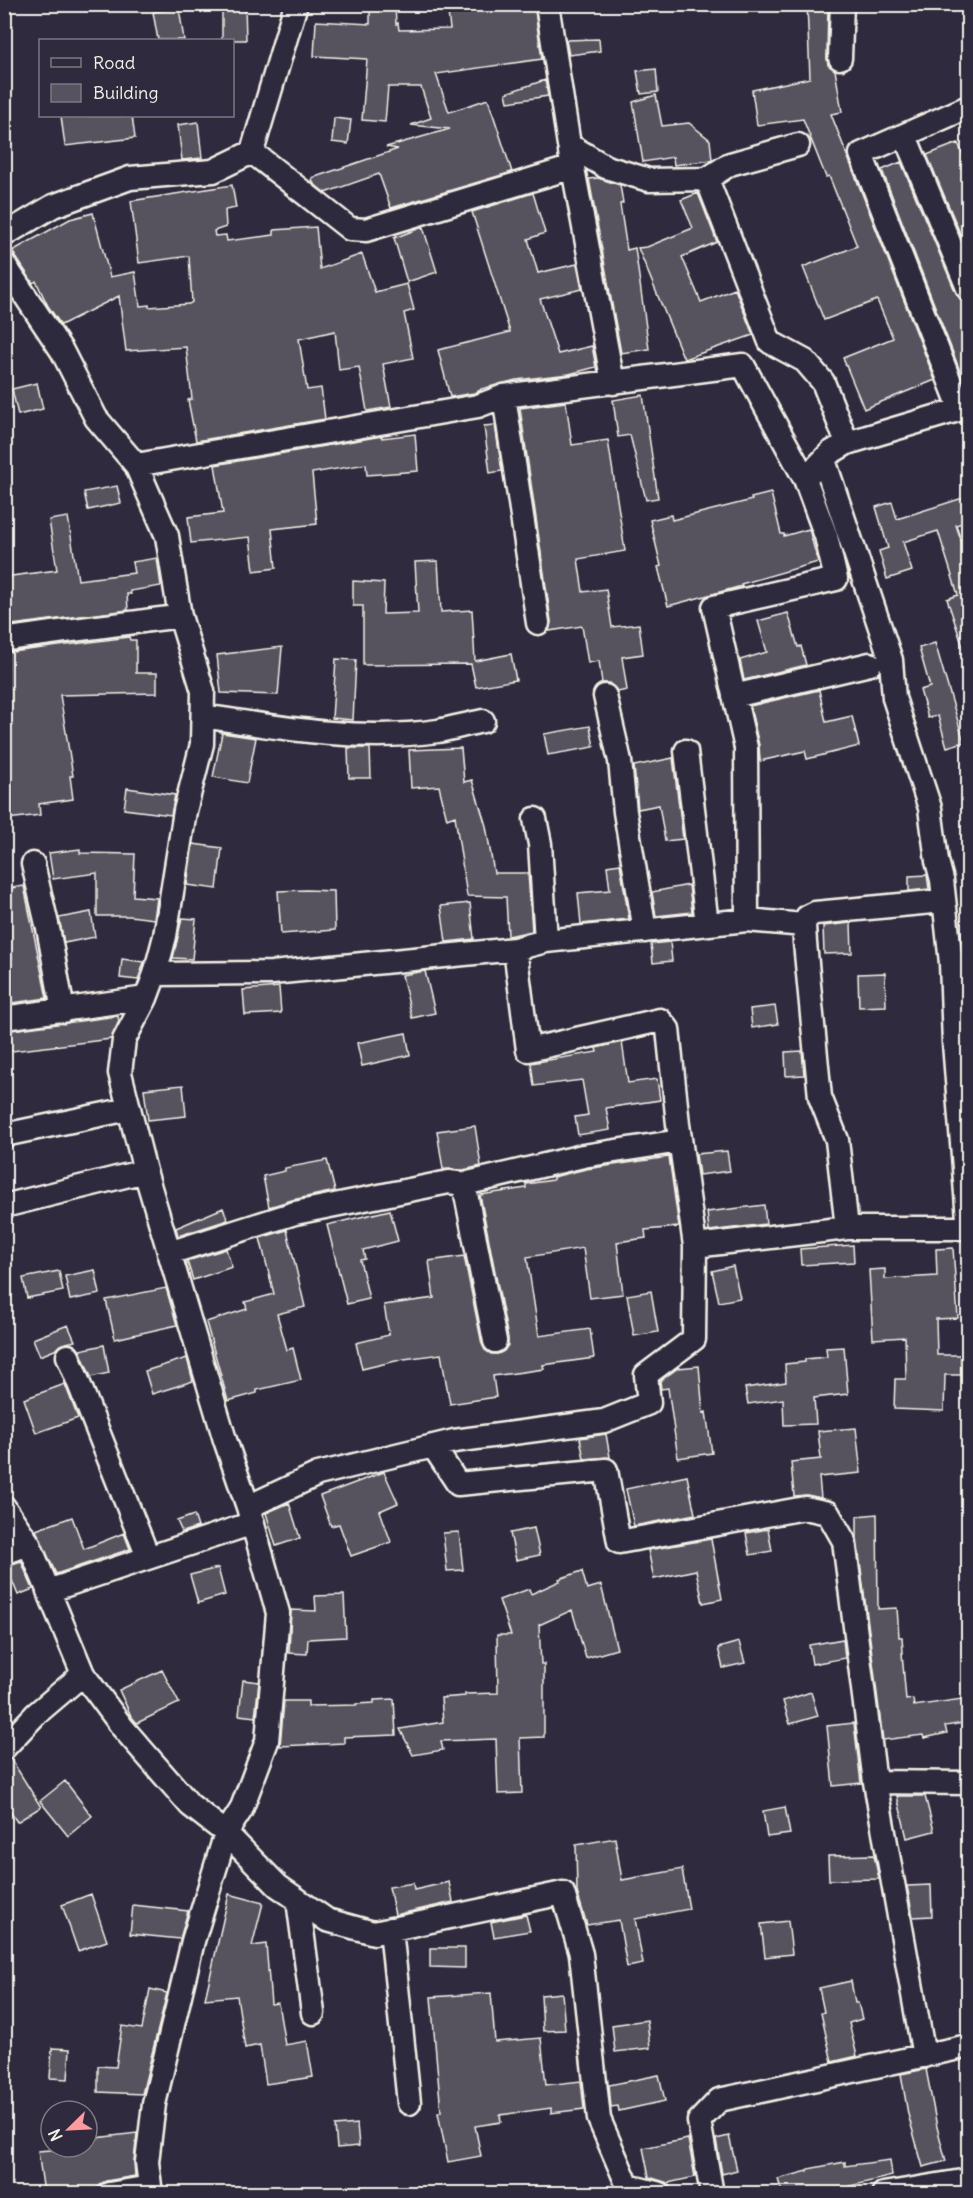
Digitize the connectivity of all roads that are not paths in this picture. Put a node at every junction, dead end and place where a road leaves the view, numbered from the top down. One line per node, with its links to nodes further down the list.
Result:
1 (296, 4): 9 (street)
2 (547, 4): 8 (street)
3 (842, 4): 4 (street)
4 (840, 58)
5 (966, 115): 6 (street)
6 (905, 136): 14 (street); 17 (street)
7 (798, 144): 11 (street)
8 (569, 145): 10 (street); 11 (street)
9 (252, 152): 10 (street); 12 (street)
10 (573, 167): 15 (street)
11 (707, 179): 18 (street)
12 (4, 235)
13 (4, 264): 20 (street)
14 (969, 288)
15 (613, 382): 16 (street); 21 (street)
16 (504, 396): 20 (street); 23 (street)
17 (965, 408): 18 (street)
18 (848, 443): 19 (street)
19 (824, 460): 21 (street); 33 (street)
20 (136, 465): 22 (street)
21 (805, 479): 27 (street)
22 (180, 616): 24 (street); 28 (street)
23 (538, 623)
24 (4, 640)
25 (870, 664): 27 (street)
26 (605, 696): 37 (street)
27 (734, 696): 34 (street)
28 (203, 716): 29 (street); 40 (street)
29 (483, 721)
30 (686, 751): 35 (street)
31 (534, 819): 38 (street)
32 (33, 864): 42 (street)
33 (943, 901): 36 (street); 47 (street)
34 (747, 920): 35 (street); 36 (street)
35 (707, 924): 37 (street)
36 (804, 926): 52 (street)
37 (645, 931): 38 (street)
38 (546, 941): 39 (street)
39 (515, 949): 40 (street); 46 (street)
40 (155, 974): 41 (street)
41 (146, 998): 42 (street); 44 (street)
42 (63, 1011): 43 (street)
43 (4, 1018)
44 (129, 1109): 45 (street); 48 (street)
45 (4, 1135)
46 (680, 1141): 49 (street); 54 (street)
47 (965, 1144): 51 (street)
48 (145, 1171): 50 (street); 55 (street)
49 (464, 1184): 55 (street); 56 (street)
50 (4, 1206)
51 (969, 1219)
52 (848, 1228): 53 (street); 54 (street)
53 (969, 1228)
54 (695, 1246): 58 (street)
55 (169, 1253): 60 (street)
56 (495, 1341)
57 (68, 1356): 63 (street)
58 (433, 1446): 60 (street); 67 (street)
59 (4, 1507): 61 (street)
60 (251, 1515): 63 (street); 69 (street)
61 (29, 1544): 62 (street); 64 (street)
62 (4, 1553)
63 (148, 1557): 64 (street)
64 (48, 1591): 65 (street)
65 (83, 1674): 66 (street); 69 (street)
66 (4, 1748)
67 (875, 1782): 68 (street); 74 (street)
68 (969, 1783)
69 (226, 1833): 70 (street); 77 (street)
70 (298, 1900): 71 (street); 72 (street)
71 (391, 1929): 75 (street); 80 (street)
72 (313, 2013)
73 (969, 2046): 74 (street)
74 (924, 2056): 81 (street)
75 (409, 2103)
76 (969, 2180): 78 (street)
77 (151, 2190): 79 (street)
78 (896, 2192)
79 (109, 2193)
80 (660, 2193)
81 (712, 2193)

